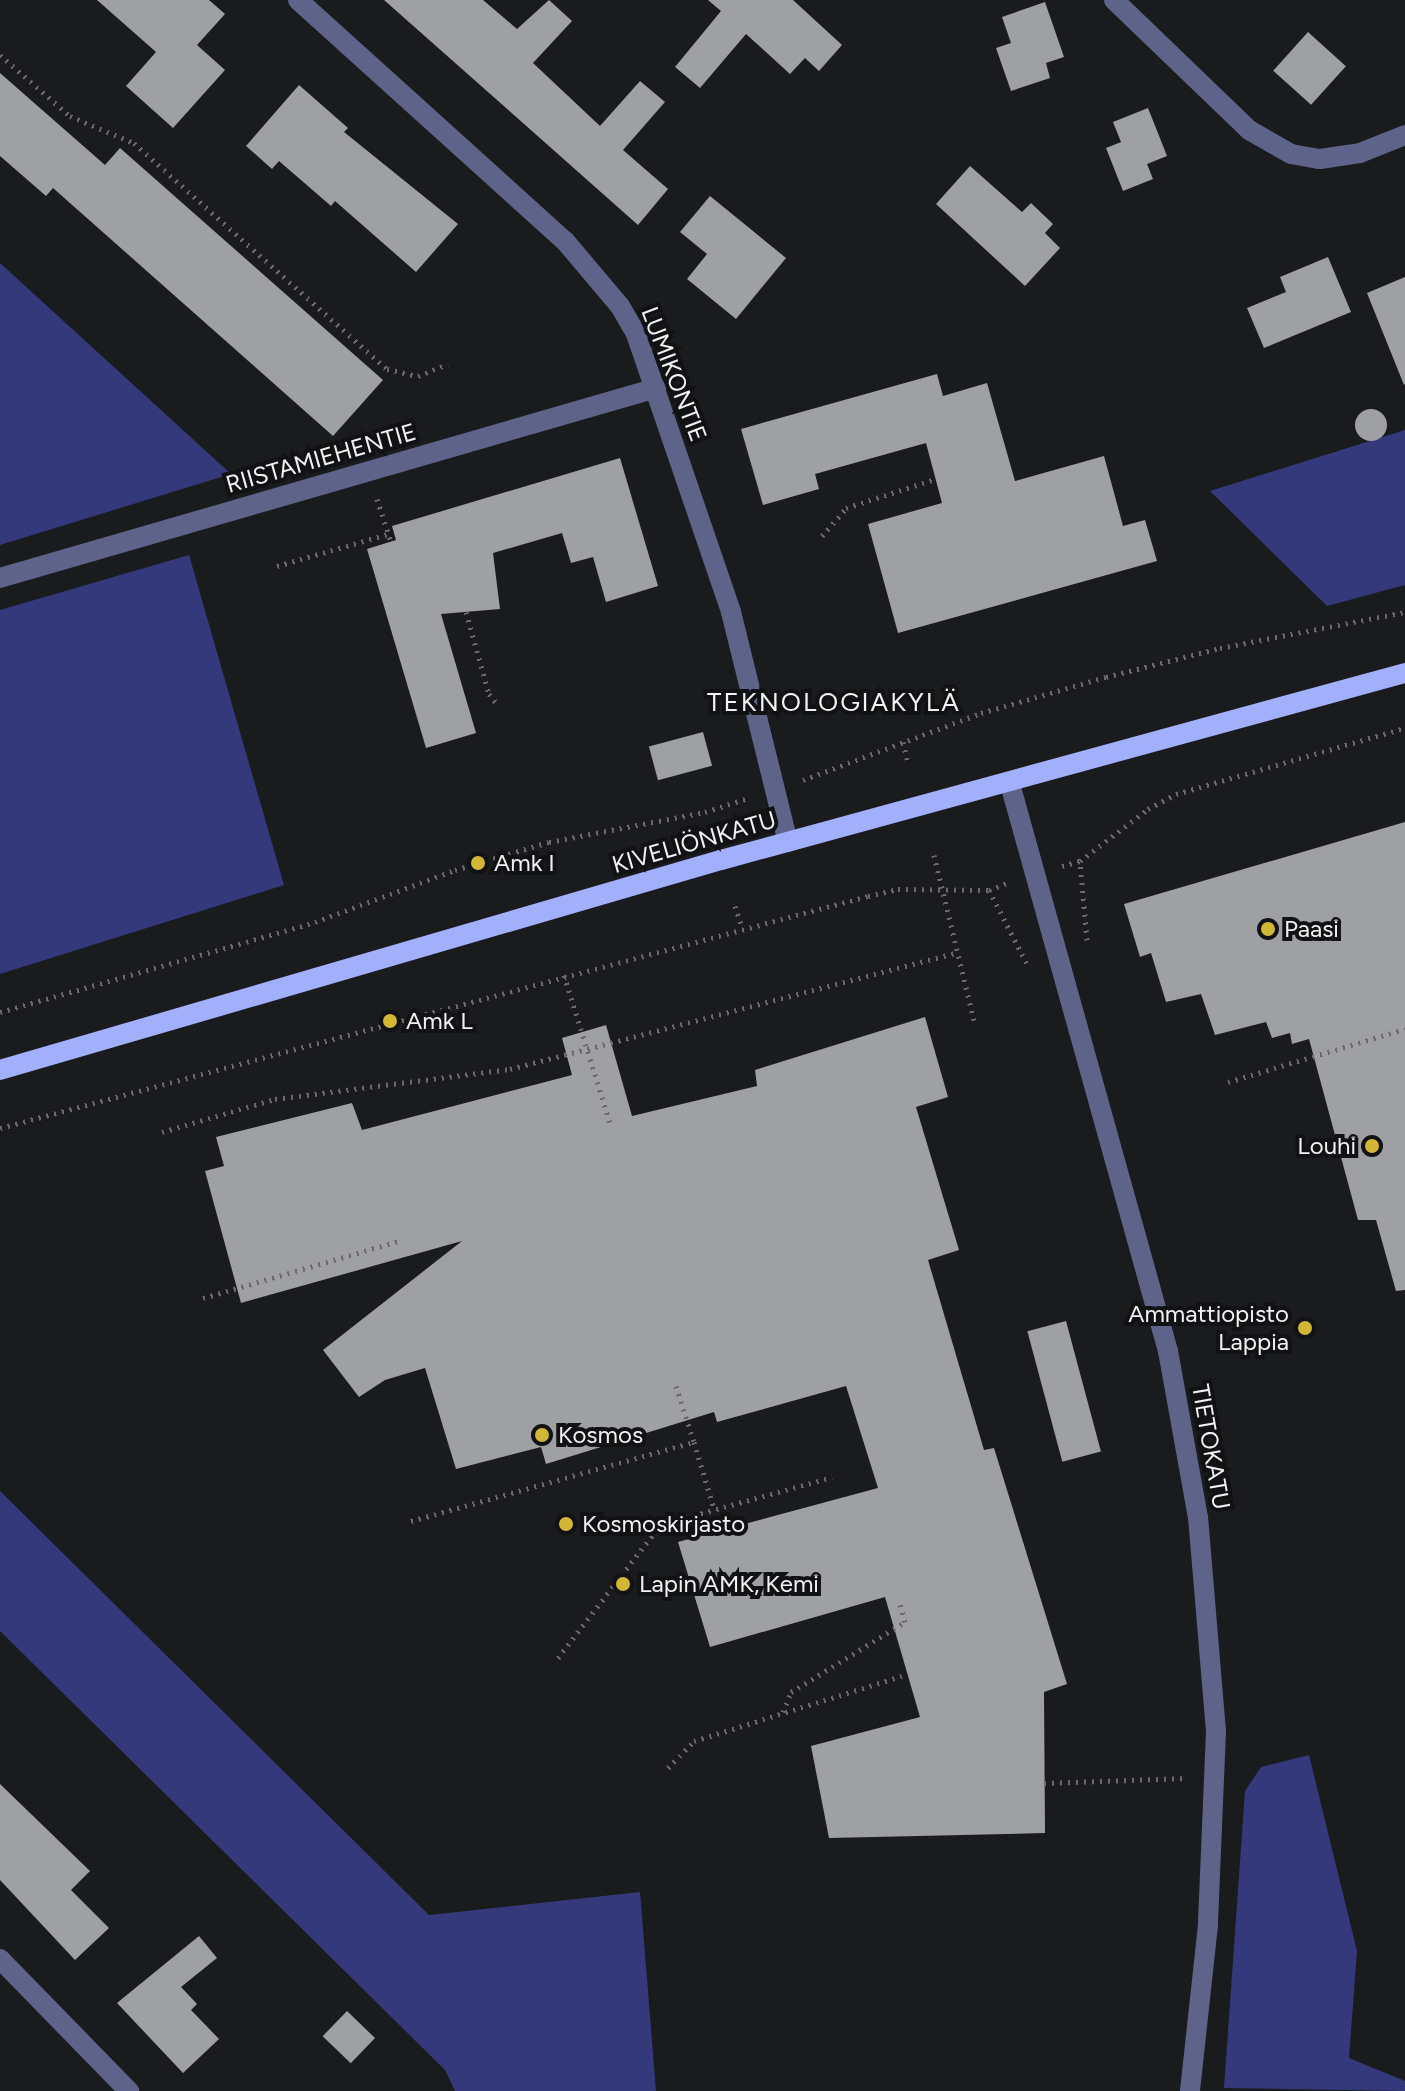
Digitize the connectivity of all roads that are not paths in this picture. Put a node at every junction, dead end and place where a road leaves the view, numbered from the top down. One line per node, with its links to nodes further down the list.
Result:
1 (298, 0): 4 (street, LUMIKONTIE)
2 (1114, 0): 3 (street)
3 (1405, 135)
4 (656, 388): 5 (street, RIISTAMIEHENTIE); 8 (street, LUMIKONTIE)
5 (0, 578)
6 (1405, 673): 7 (main road, KIVELIÖNKATU)
7 (1010, 784): 8 (main road, KIVELIÖNKATU); 12 (street, TIETOKATU)
8 (788, 842): 9 (main road, KIVELIÖNKATU)
9 (0, 1070)
10 (0, 1959): 11 (street)
11 (117, 2087)
12 (1190, 2091)

